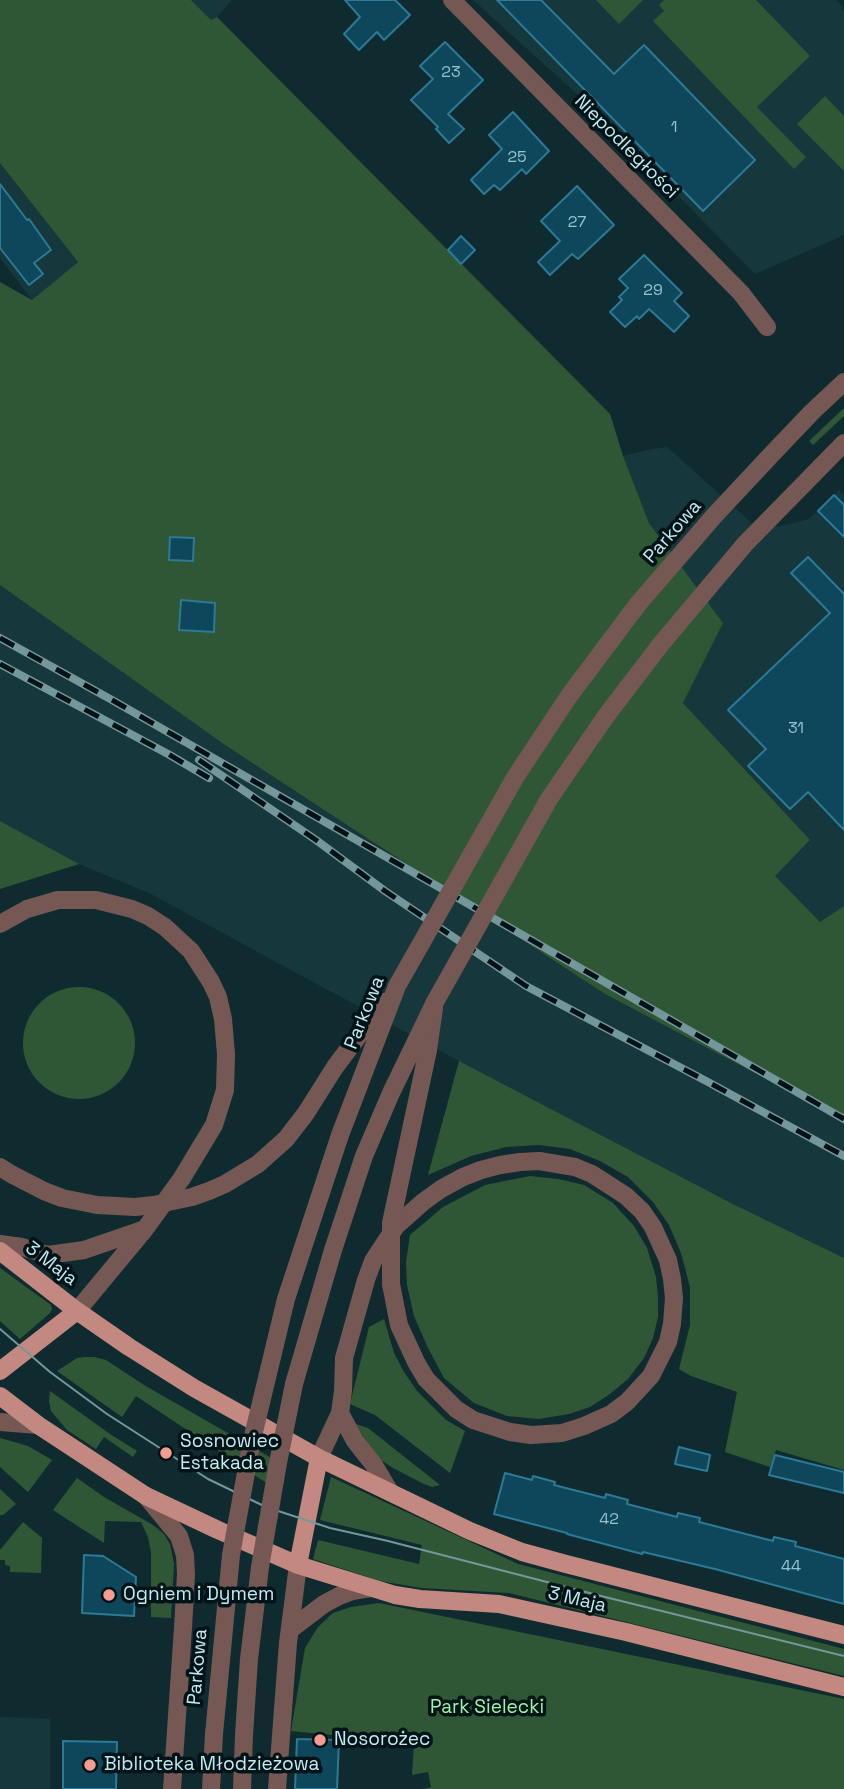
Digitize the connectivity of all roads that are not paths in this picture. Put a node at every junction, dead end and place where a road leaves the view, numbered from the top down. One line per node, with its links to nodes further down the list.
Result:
1 (452, 0): 2 (street, Niepodległości)
2 (767, 327)
3 (844, 382): 6 (street, Parkowa, bridge)
4 (844, 443): 7 (street, bridge)
5 (0, 924): 9 (street)
6 (397, 986): 8 (street, bridge); 27 (street, Parkowa, bridge)
7 (435, 1002): 15 (street, bridge); 28 (street, bridge)
8 (0, 1167)
9 (145, 1229): 10 (street); 12 (street)
10 (0, 1244)
11 (0, 1251): 12 (main road, 3 Maja)
12 (77, 1311): 13 (main road); 18 (main road, 3 Maja)
13 (0, 1371)
14 (0, 1396): 17 (main road, 3 Maja)
15 (340, 1413): 18 (street); 19 (street)
16 (0, 1422): 17 (street)
17 (38, 1425): 20 (main road, 3 Maja)
18 (319, 1458): 19 (main road, 3 Maja); 21 (main road)
19 (390, 1492): 24 (main road, 3 Maja)
20 (146, 1496): 21 (main road, 3 Maja); 26 (street)
21 (299, 1565): 22 (main road, 3 Maja); 23 (street)
22 (371, 1588): 23 (street); 25 (main road, 3 Maja)
23 (290, 1629): 29 (street)
24 (844, 1635)
25 (844, 1687)
26 (172, 1789)
27 (211, 1789)
28 (242, 1789)
29 (277, 1789)

